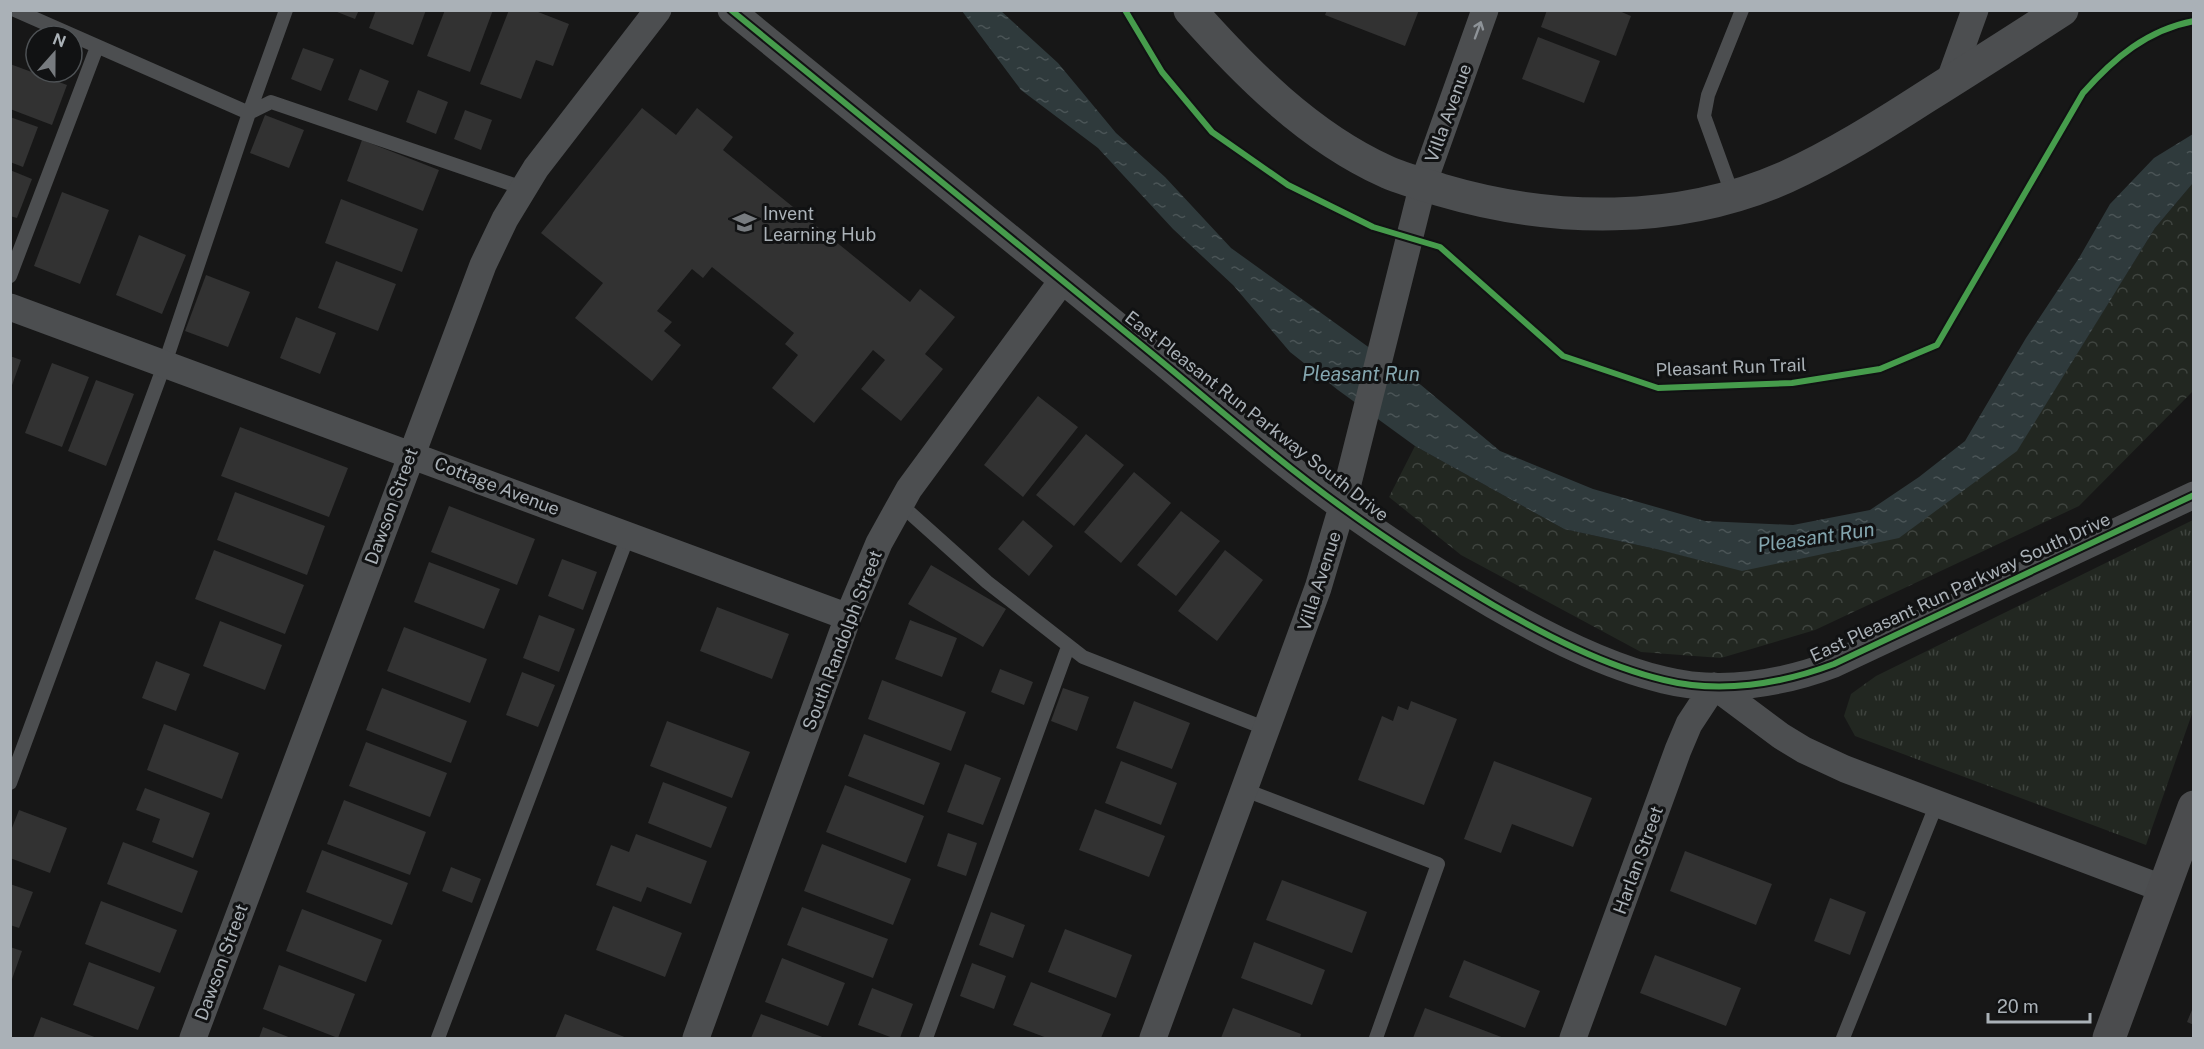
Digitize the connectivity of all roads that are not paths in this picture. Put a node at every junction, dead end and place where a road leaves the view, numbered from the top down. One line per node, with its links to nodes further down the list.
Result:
1 (15, 10): 10 (lane)
2 (286, 10): 12 (lane)
3 (658, 10): 14 (street, Dawson Street)
4 (731, 10): 17 (street, East Pleasant Run Parkway South Drive)
5 (1485, 10): 13 (street, Villa Avenue, one-way to 5)
6 (1742, 10): 15 (lane)
7 (1975, 10): 11 (street)
8 (2062, 10): 11 (street)
9 (1206, 20): 13 (street)
10 (97, 47): 12 (lane); 16 (lane)
11 (1949, 82): 15 (street)
12 (249, 113): 14 (lane); 19 (lane)
13 (1423, 184): 15 (street); 23 (street, Villa Avenue)
14 (523, 188): 20 (street, Dawson Street)
15 (1733, 196)
16 (10, 276)
17 (1062, 281): 22 (street, South Randolph Street); 23 (street, East Pleasant Run Parkway South Drive)
18 (10, 307): 19 (street, Cottage Avenue)
19 (165, 363): 20 (street, Cottage Avenue); 29 (lane)
20 (410, 454): 24 (street, Cottage Avenue); 34 (street, Dawson Street)
21 (2193, 495): 27 (street, East Pleasant Run Parkway South Drive)
22 (900, 504): 25 (street, South Randolph Street); 26 (lane)
23 (1342, 507): 27 (street, East Pleasant Run Parkway South Drive); 28 (street, Villa Avenue)
24 (628, 536): 25 (street, Cottage Avenue); 35 (lane)
25 (848, 618): 36 (street, South Randolph Street)
26 (1068, 647): 28 (lane); 37 (lane)
27 (1714, 686): 31 (street); 40 (street, Harlan Street)
28 (1267, 729): 30 (street, Villa Avenue)
29 (10, 783)
30 (1245, 790): 38 (street, Villa Avenue); 39 (lane)
31 (1937, 803): 33 (street); 41 (lane)
32 (2193, 807): 33 (main road)
33 (2164, 889): 42 (main road)
34 (193, 1038)
35 (438, 1038)
36 (696, 1038)
37 (926, 1038)
38 (1153, 1038)
39 (1376, 1038)
40 (1573, 1038)
41 (1844, 1038)
42 (2109, 1038)

